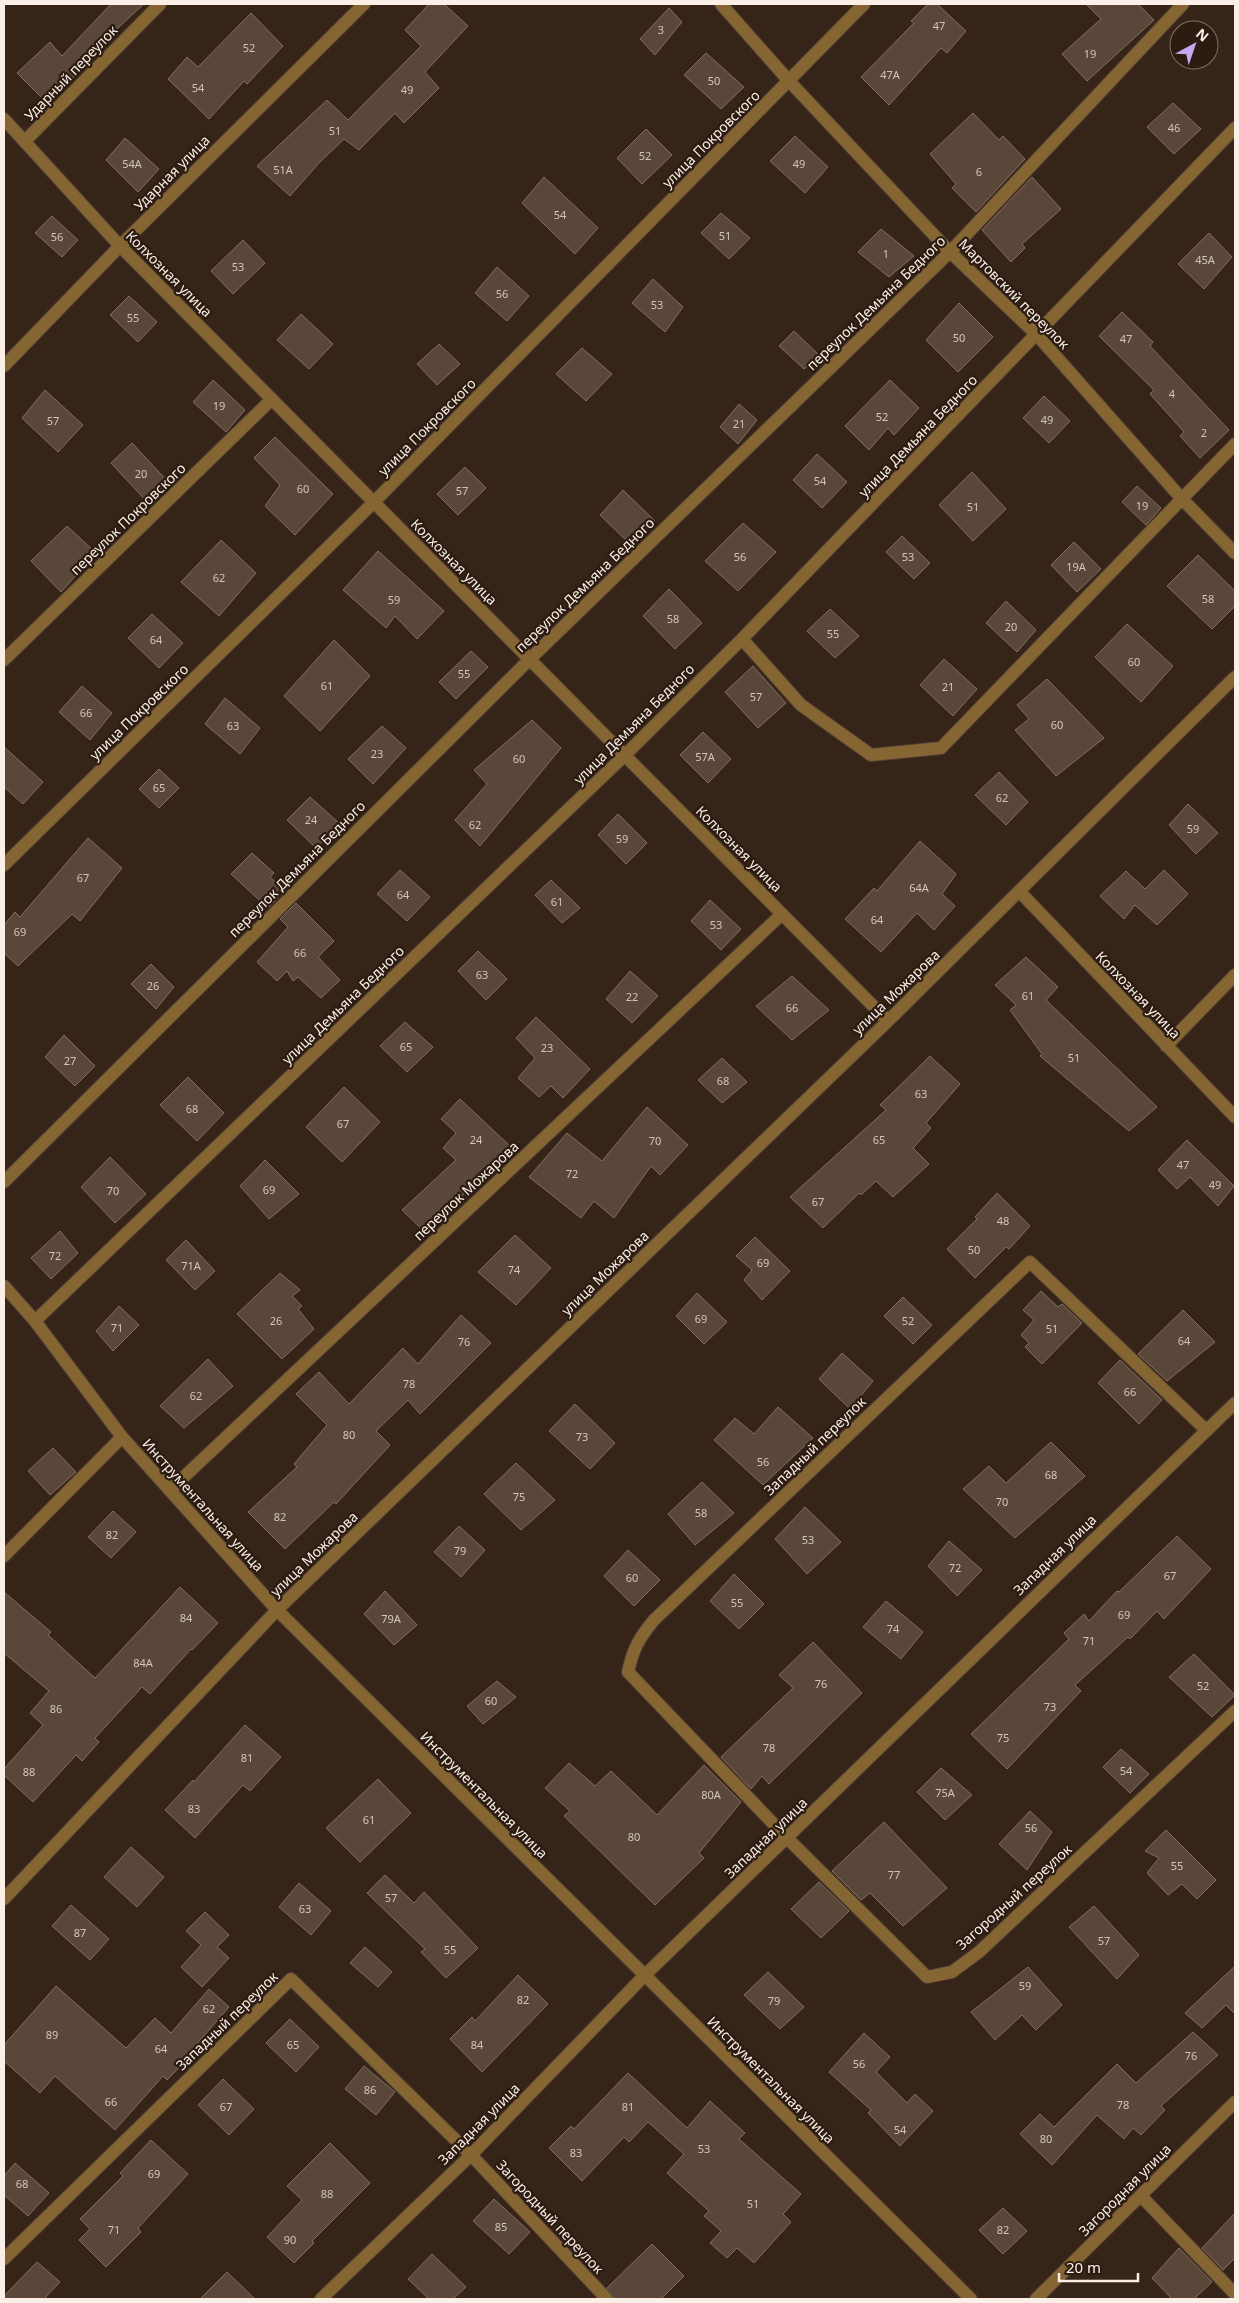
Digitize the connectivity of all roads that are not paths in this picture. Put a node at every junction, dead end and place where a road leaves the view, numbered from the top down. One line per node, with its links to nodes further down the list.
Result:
1 (160, 4): 9 (street, Ударный переулок)
2 (364, 4): 10 (street, Ударная улица)
3 (721, 4): 6 (street, Мартовский переулок)
4 (864, 4): 6 (street, улица Покровского)
5 (1183, 4): 11 (street, переулок Демьяна Бедного)
6 (789, 81): 11 (street, Мартовский переулок); 17 (street, улица Покровского)
7 (4, 119): 9 (street, Колхозная улица)
8 (1235, 128): 12 (street, улица Демьяна Бедного)
9 (25, 141): 10 (street, Колхозная улица)
10 (120, 246): 13 (street, Ударная улица); 14 (street, Колхозная улица)
11 (950, 252): 12 (street, Мартовский переулок); 21 (street, переулок Демьяна Бедного)
12 (1037, 335): 16 (street, Мартовский переулок); 19 (street, улица Демьяна Бедного)
13 (4, 366)
14 (272, 399): 17 (street, Колхозная улица); 20 (street, переулок Покровского)
15 (1235, 444): 16 (street)
16 (1182, 499): 18 (street, Мартовский переулок); 19 (street)
17 (374, 502): 21 (street, Колхозная улица); 24 (street, улица Покровского)
18 (1235, 553)
19 (742, 639): 23 (street, улица Демьяна Бедного)
20 (4, 660)
21 (530, 660): 23 (street, Колхозная улица); 31 (street, переулок Демьяна Бедного)
22 (1235, 677): 25 (street, улица Можарова)
23 (625, 756): 26 (street, Колхозная улица); 33 (street, улица Демьяна Бедного)
24 (4, 865)
25 (1020, 892): 28 (street, улица Можарова); 29 (street, Колхозная улица)
26 (782, 914): 28 (street, Колхозная улица); 37 (street, переулок Можарова)
27 (1235, 975): 29 (street)
28 (888, 1021): 39 (street, улица Можарова)
29 (1166, 1046): 30 (street, Колхозная улица)
30 (1235, 1117)
31 (4, 1182)
32 (4, 1286): 33 (street, Инструментальная улица)
33 (35, 1321): 36 (street, Инструментальная улица)
34 (1235, 1403): 35 (street, Западная улица)
35 (1206, 1430): 41 (street, Западная улица); 41 (street, Западный переулок)
36 (122, 1437): 37 (street, Инструментальная улица); 38 (street)
37 (170, 1490): 39 (street, Инструментальная улица)
38 (4, 1556)
39 (277, 1610): 42 (street, улица Можарова); 43 (street, Инструментальная улица)
40 (1235, 1711): 41 (street, Загородный переулок)
41 (787, 1838): 43 (street, Западная улица)
42 (4, 1899)
43 (644, 1976): 45 (street, Западная улица); 51 (street, Инструментальная улица)
44 (1235, 2102): 46 (street, Загородная улица)
45 (471, 2154): 47 (street, Западный переулок); 49 (street, Западная улица); 50 (street, Загородный переулок)
46 (1141, 2196): 48 (street); 52 (street, Загородная улица)
47 (4, 2259)
48 (1235, 2294)
49 (321, 2299)
50 (607, 2299)
51 (971, 2299)
52 (1036, 2299)

